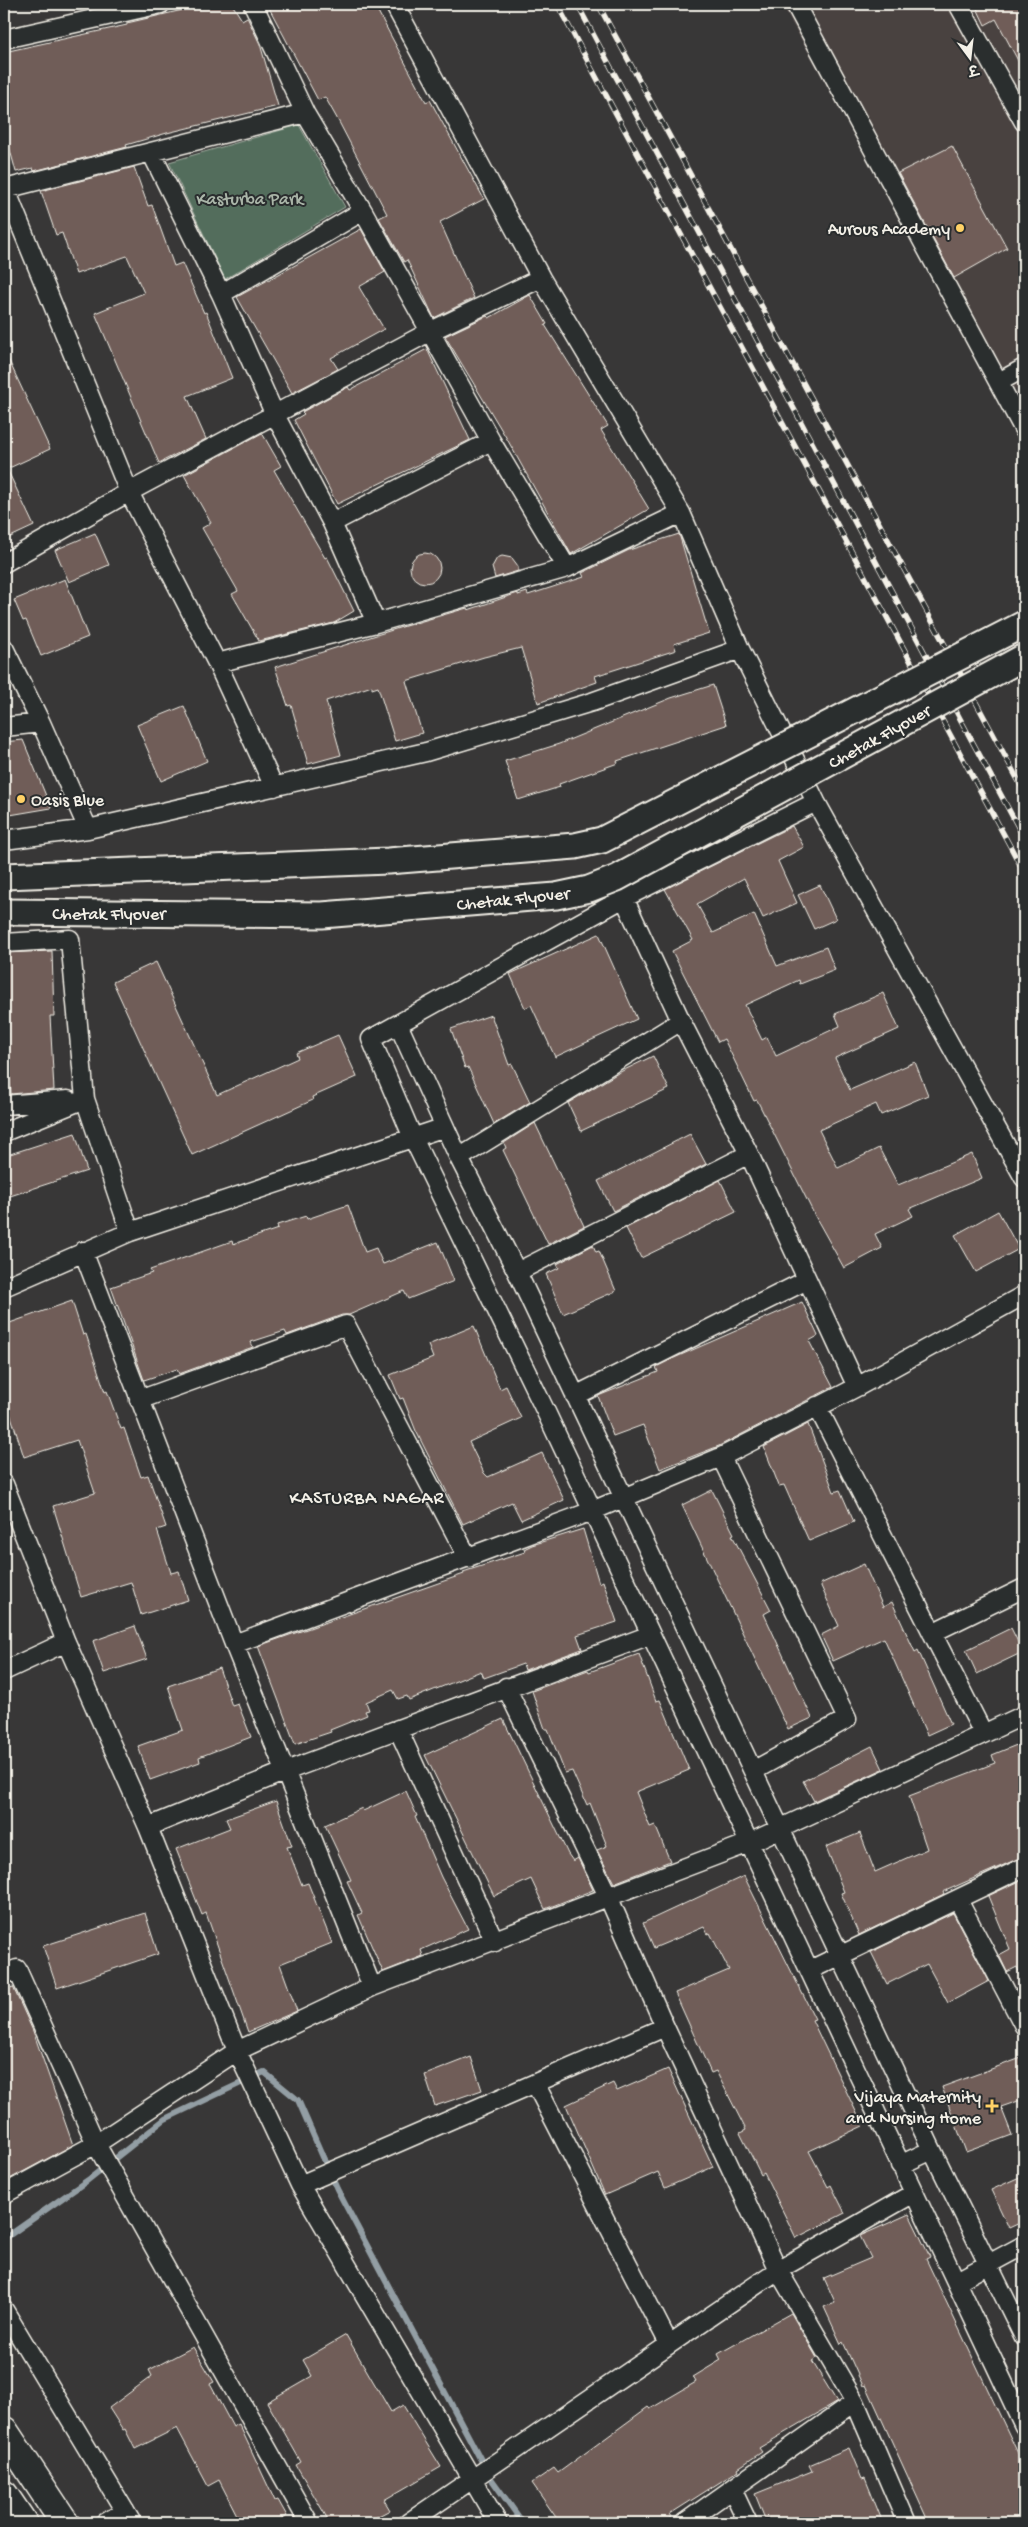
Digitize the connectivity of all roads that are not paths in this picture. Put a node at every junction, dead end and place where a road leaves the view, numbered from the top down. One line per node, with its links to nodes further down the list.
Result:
1 (161, 4): 6 (street)
2 (253, 4): 7 (street)
3 (394, 4): 12 (street)
4 (795, 4): 16 (street)
5 (958, 4): 8 (street)
6 (4, 39)
7 (305, 113): 9 (street); 11 (street)
8 (1024, 122)
9 (151, 152): 10 (street); 13 (street)
10 (5, 187): 20 (street)
11 (362, 211): 13 (street); 14 (street)
12 (541, 278): 14 (street); 21 (street)
13 (221, 294): 17 (street)
14 (430, 331): 17 (street); 19 (street)
15 (1024, 368): 16 (street)
16 (999, 382): 18 (street)
17 (275, 415): 20 (street); 22 (street)
18 (1024, 430)
19 (491, 441): 22 (street); 24 (street)
20 (129, 492): 23 (street); 30 (street)
21 (681, 513): 24 (street); 28 (street)
22 (332, 523): 25 (street)
23 (4, 563)
24 (567, 568): 25 (street)
25 (376, 623): 30 (street)
26 (1024, 624): 37 (main road, Chetak Flyover, bridge)
27 (4, 648): 31 (street)
28 (740, 649): 33 (street); 34 (street)
29 (1024, 656): 39 (main road, Chetak Flyover, bridge)
30 (217, 663): 33 (street)
31 (41, 723): 32 (street); 35 (street)
32 (4, 727)
33 (274, 787): 35 (street)
34 (816, 802): 38 (street); 50 (street)
35 (88, 829): 36 (street)
36 (4, 840)
37 (4, 876)
38 (624, 898): 41 (street); 42 (street)
39 (4, 912)
40 (4, 943): 43 (street)
41 (681, 1021): 48 (street); 49 (street)
42 (398, 1024): 45 (street); 47 (street)
43 (85, 1099): 44 (street); 46 (street); 51 (street)
44 (4, 1105)
45 (445, 1127): 47 (street); 49 (street)
46 (4, 1132)
47 (413, 1138): 51 (street); 64 (street)
48 (749, 1154): 53 (street); 54 (street)
49 (459, 1158): 53 (street)
50 (1024, 1178)
51 (130, 1232): 52 (street)
52 (82, 1251): 55 (street); 59 (street)
53 (517, 1272): 58 (street)
54 (807, 1280): 57 (street); 58 (street)
55 (4, 1287)
56 (1024, 1295): 57 (street)
57 (857, 1387): 60 (street)
58 (575, 1396): 63 (street)
59 (139, 1400): 65 (street); 70 (street)
60 (817, 1406): 61 (street); 67 (street)
61 (721, 1457): 63 (street); 77 (street)
62 (4, 1484): 69 (street)
63 (622, 1499): 64 (street); 77 (street)
64 (592, 1511): 65 (street); 68 (street)
65 (468, 1558): 70 (street)
66 (1024, 1588): 67 (street)
67 (932, 1633): 75 (street)
68 (650, 1635): 72 (street); 80 (street)
69 (66, 1642): 71 (street); 78 (street)
70 (234, 1644): 76 (street)
71 (4, 1671)
72 (506, 1687): 74 (street); 82 (street)
73 (1024, 1715): 75 (street)
74 (398, 1729): 76 (street); 84 (street)
75 (983, 1733): 79 (street)
76 (286, 1770): 78 (street); 88 (street)
77 (753, 1771): 79 (street)
78 (148, 1828): 91 (street)
79 (779, 1828): 80 (street); 85 (street)
80 (749, 1843): 82 (street); 86 (street)
81 (1024, 1867): 83 (street)
82 (608, 1896): 84 (street); 90 (street)
83 (958, 1900): 85 (street); 89 (street)
84 (495, 1942): 88 (street)
85 (840, 1957): 86 (street); 94 (street)
86 (810, 1970): 95 (street)
87 (4, 1974): 93 (street)
88 (372, 1987): 91 (street)
89 (1024, 2024)
90 (664, 2027): 92 (street); 101 (street)
91 (237, 2051): 93 (street); 96 (street)
92 (535, 2083): 96 (street); 105 (street)
93 (96, 2144): 97 (street); 116 (street)
94 (932, 2150): 95 (street); 100 (street)
95 (900, 2166): 98 (street)
96 (300, 2185): 109 (street)
97 (4, 2194)
98 (914, 2194): 101 (street); 102 (street)
99 (1024, 2244): 100 (street)
100 (989, 2264): 102 (street); 104 (street)
101 (778, 2270): 105 (street); 106 (street)
102 (957, 2281): 107 (street)
103 (4, 2310): 112 (street)
104 (1024, 2337)
105 (669, 2344): 109 (street)
106 (855, 2402): 110 (street); 121 (street)
107 (1024, 2426)
108 (4, 2431): 114 (main road)
109 (473, 2479): 117 (street); 118 (street)
110 (732, 2489): 119 (street); 120 (street)
111 (4, 2495): 113 (main road)
112 (129, 2517): 115 (street)
113 (23, 2523)
114 (65, 2523)
115 (105, 2523)
116 (309, 2523)
117 (408, 2523)
118 (498, 2523)
119 (684, 2523)
120 (748, 2523)
121 (907, 2523)

